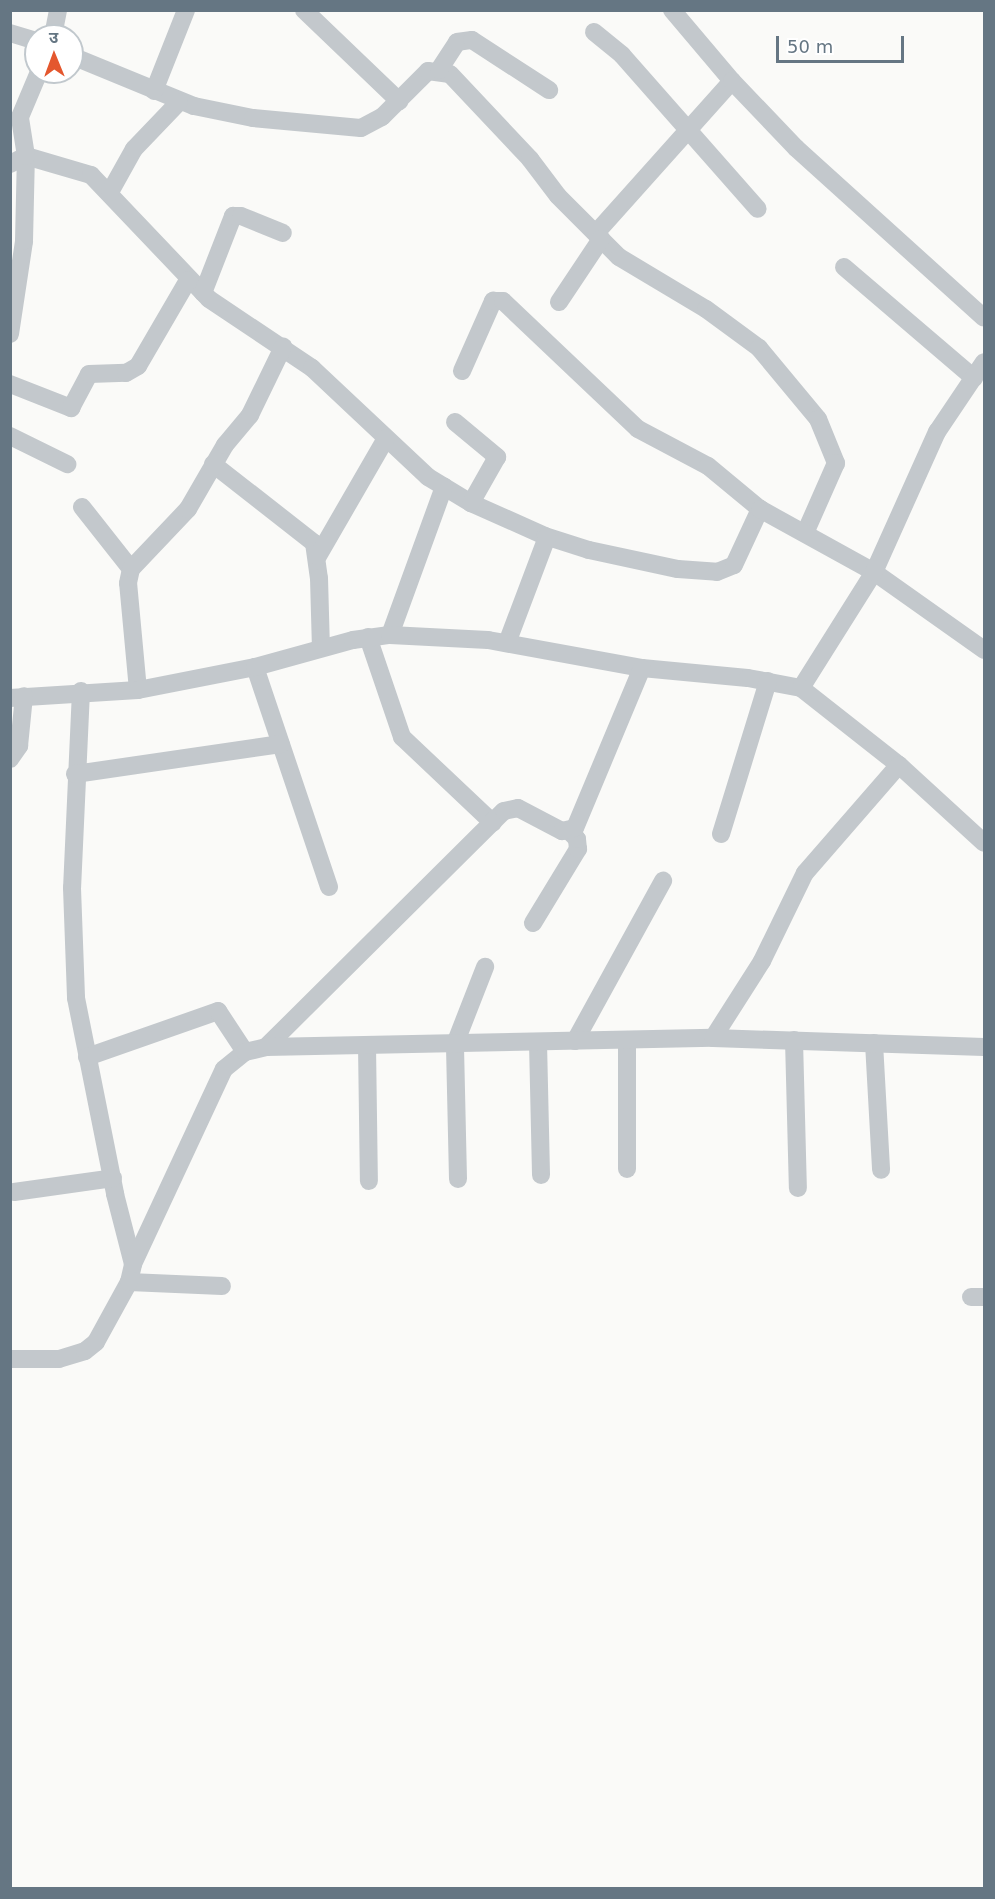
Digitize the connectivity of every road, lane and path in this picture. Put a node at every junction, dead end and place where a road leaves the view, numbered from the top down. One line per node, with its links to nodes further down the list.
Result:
1 (186, 10): 10 (street)
2 (304, 10): 11 (street)
3 (672, 10): 7 (street)
4 (594, 32): 13 (street)
5 (84, 61): 10 (street)
6 (439, 70): 9 (street); 11 (street); 18 (street)
7 (732, 81): 13 (street); 23 (street)
8 (34, 84): 14 (street)
9 (549, 90)
10 (154, 91): 12 (street)
11 (399, 101): 12 (street)
12 (178, 102): 15 (street)
13 (689, 131): 16 (street); 18 (street)
14 (18, 160): 15 (street); 24 (street)
15 (110, 192): 20 (street)
16 (758, 208)
17 (283, 233): 21 (street)
18 (598, 236): 22 (street); 39 (street)
19 (844, 267): 28 (street)
20 (188, 280): 21 (street); 29 (street)
21 (203, 293): 25 (street)
22 (559, 302)
23 (984, 318)
24 (10, 334)
25 (283, 347): 32 (street); 34 (street)
26 (984, 362): 28 (street)
27 (462, 371): 38 (street)
28 (974, 378): 43 (street)
29 (10, 384)
30 (455, 422): 36 (street)
31 (10, 436): 33 (street)
32 (386, 438): 35 (street); 41 (street)
33 (67, 464)
34 (213, 464): 41 (street); 42 (street)
35 (444, 487): 36 (street); 44 (street)
36 (471, 503): 40 (street)
37 (82, 507): 42 (street)
38 (760, 509): 39 (street); 40 (street)
39 (806, 531): 43 (street)
40 (547, 537): 46 (street)
41 (318, 556): 47 (street)
42 (131, 569): 53 (street)
43 (874, 572): 48 (street); 52 (street)
44 (390, 635): 45 (street); 46 (street)
45 (368, 637): 47 (street); 60 (street)
46 (507, 643): 50 (street)
47 (321, 648): 49 (street)
48 (984, 650)
49 (255, 667): 53 (street); 56 (street)
50 (642, 668): 51 (street); 61 (street)
51 (768, 681): 52 (street); 62 (street)
52 (801, 688): 58 (street)
53 (138, 690): 54 (street)
54 (81, 691): 55 (street); 59 (street)
55 (17, 697): 57 (street)
56 (281, 744): 59 (street); 65 (street)
57 (10, 759)
58 (899, 765): 63 (street); 68 (street)
59 (75, 774): 79 (street)
60 (493, 823): 61 (street); 76 (street)
61 (569, 831): 66 (street)
62 (721, 834)
63 (984, 843)
64 (663, 881): 71 (street)
65 (329, 887)
66 (533, 923)
67 (484, 967): 74 (street)
68 (713, 1038): 69 (street); 70 (street)
69 (627, 1040): 71 (street); 80 (street)
70 (794, 1040): 73 (street); 86 (street)
71 (574, 1041): 72 (street)
72 (538, 1042): 74 (street); 82 (street)
73 (874, 1043): 77 (street); 81 (street)
74 (455, 1044): 75 (street); 84 (street)
75 (367, 1046): 76 (street); 85 (street)
76 (266, 1047): 78 (street)
77 (984, 1047)
78 (245, 1052): 79 (street); 88 (street)
79 (87, 1057): 83 (street)
80 (627, 1169)
81 (881, 1170)
82 (541, 1175)
83 (112, 1178): 87 (street); 88 (street)
84 (458, 1179)
85 (369, 1181)
86 (798, 1188)
87 (14, 1192)
88 (131, 1273): 89 (street); 90 (street)
89 (222, 1286)
90 (10, 1359)

